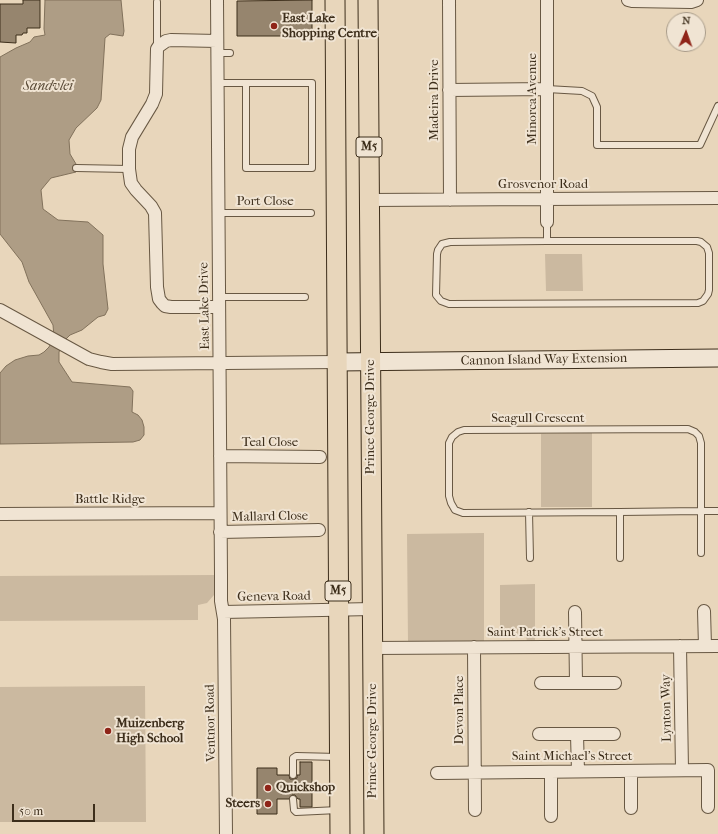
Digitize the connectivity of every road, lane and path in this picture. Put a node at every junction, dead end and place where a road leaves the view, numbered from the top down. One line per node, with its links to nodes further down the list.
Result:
1 (217, 0): 9 (street, East Lake Drive)
2 (335, 0): 32 (main road, M5)
3 (368, 0): 22 (main road, Prince George Drive / M5)
4 (449, 0): 16 (street, Madeira Drive)
5 (547, 0): 15 (street, Minorca Avenue)
6 (628, 0): 7 (street)
7 (697, 0)
8 (157, 2): 10 (lane)
9 (217, 40): 10 (street); 11 (street, East Lake Drive)
10 (157, 49): 19 (street)
11 (217, 53): 12 (lane); 13 (street, East Lake Drive)
12 (230, 53)
13 (217, 83): 14 (lane); 24 (street, East Lake Drive)
14 (246, 83): 14 (lane)
15 (547, 89): 16 (street); 17 (lane); 21 (street, Minorca Avenue)
16 (449, 90): 23 (street, Madeira Drive)
17 (718, 106)
18 (76, 168): 19 (lane)
19 (129, 169): 29 (street)
20 (718, 198): 21 (street, Grosvenor Road)
21 (547, 199): 23 (street, Grosvenor Road); 26 (street, Minorca Avenue)
22 (369, 200): 23 (street, Grosvenor Road); 33 (main road, Prince George Drive / M5)
23 (450, 200)
24 (218, 213): 25 (lane, Port Close); 29 (street, East Lake Drive)
25 (311, 213)
26 (547, 222): 27 (lane)
27 (547, 241): 27 (lane)
28 (305, 297): 29 (lane)
29 (219, 302): 34 (street, East Lake Drive)
30 (0, 310): 34 (street)
31 (718, 358): 33 (street, Cannon Island Way Extension)
32 (337, 362): 33 (street, Cannon Island Way Extension); 34 (street); 49 (main road, M5)
33 (371, 362): 48 (main road, Prince George Drive / M5)
34 (220, 363): 35 (street, East Lake Drive)
35 (220, 456): 36 (street, Teal Close); 41 (street, East Lake Drive)
36 (320, 457)
37 (701, 511): 38 (lane, Seagull Crescent); 39 (lane, Seagull Crescent); 40 (lane, Seagull Crescent); 45 (lane, Seagull Crescent)
38 (718, 511)
39 (529, 512): 40 (lane, Seagull Crescent); 46 (lane)
40 (620, 512): 47 (lane)
41 (220, 513): 42 (street, Battle Ridge); 44 (street, East Lake Drive)
42 (0, 514)
43 (319, 530): 44 (street, Mallard Close)
44 (220, 532): 51 (street, East Lake Drive)
45 (701, 554)
46 (530, 558)
47 (620, 558)
48 (372, 609): 49 (street, Geneva Road); 58 (main road, Prince George Drive / M5)
49 (338, 610): 51 (street, Geneva Road); 65 (main road, M5)
50 (704, 611): 55 (street)
51 (223, 612): 79 (street, Ventnor Road)
52 (575, 612): 53 (street)
53 (575, 646): 54 (street, Saint Patrick's Street); 57 (street, Saint Patrick's Street); 60 (street)
54 (680, 646): 55 (street, Saint Patrick's Street); 66 (street, Lynton Way)
55 (705, 646): 56 (street, Saint Patrick's Street)
56 (718, 646)
57 (474, 647): 58 (street, Saint Patrick's Street); 70 (street, Devon Place)
58 (372, 648): 81 (main road, Prince George Drive / M5)
59 (541, 683): 60 (street)
60 (576, 683): 61 (street)
61 (615, 683)
62 (539, 734): 63 (street)
63 (577, 734): 64 (street); 67 (street)
64 (614, 734)
65 (339, 757): 72 (lane); 76 (main road, M5)
66 (682, 770): 68 (street, Saint Michael's Street); 74 (street, Saint Michael's Street)
67 (578, 771): 68 (street, Saint Michael's Street); 71 (street, Saint Michael's Street)
68 (631, 771): 75 (street)
69 (437, 772): 70 (street, Saint Michael's Street)
70 (474, 772): 71 (street, Saint Michael's Street); 77 (street, Devon Place)
71 (551, 772): 78 (street)
72 (293, 775)
73 (293, 799): 76 (lane)
74 (708, 807)
75 (631, 808)
76 (339, 810): 80 (main road, M5)
77 (475, 810)
78 (551, 816)
79 (226, 834)
80 (340, 834)
81 (374, 834)

